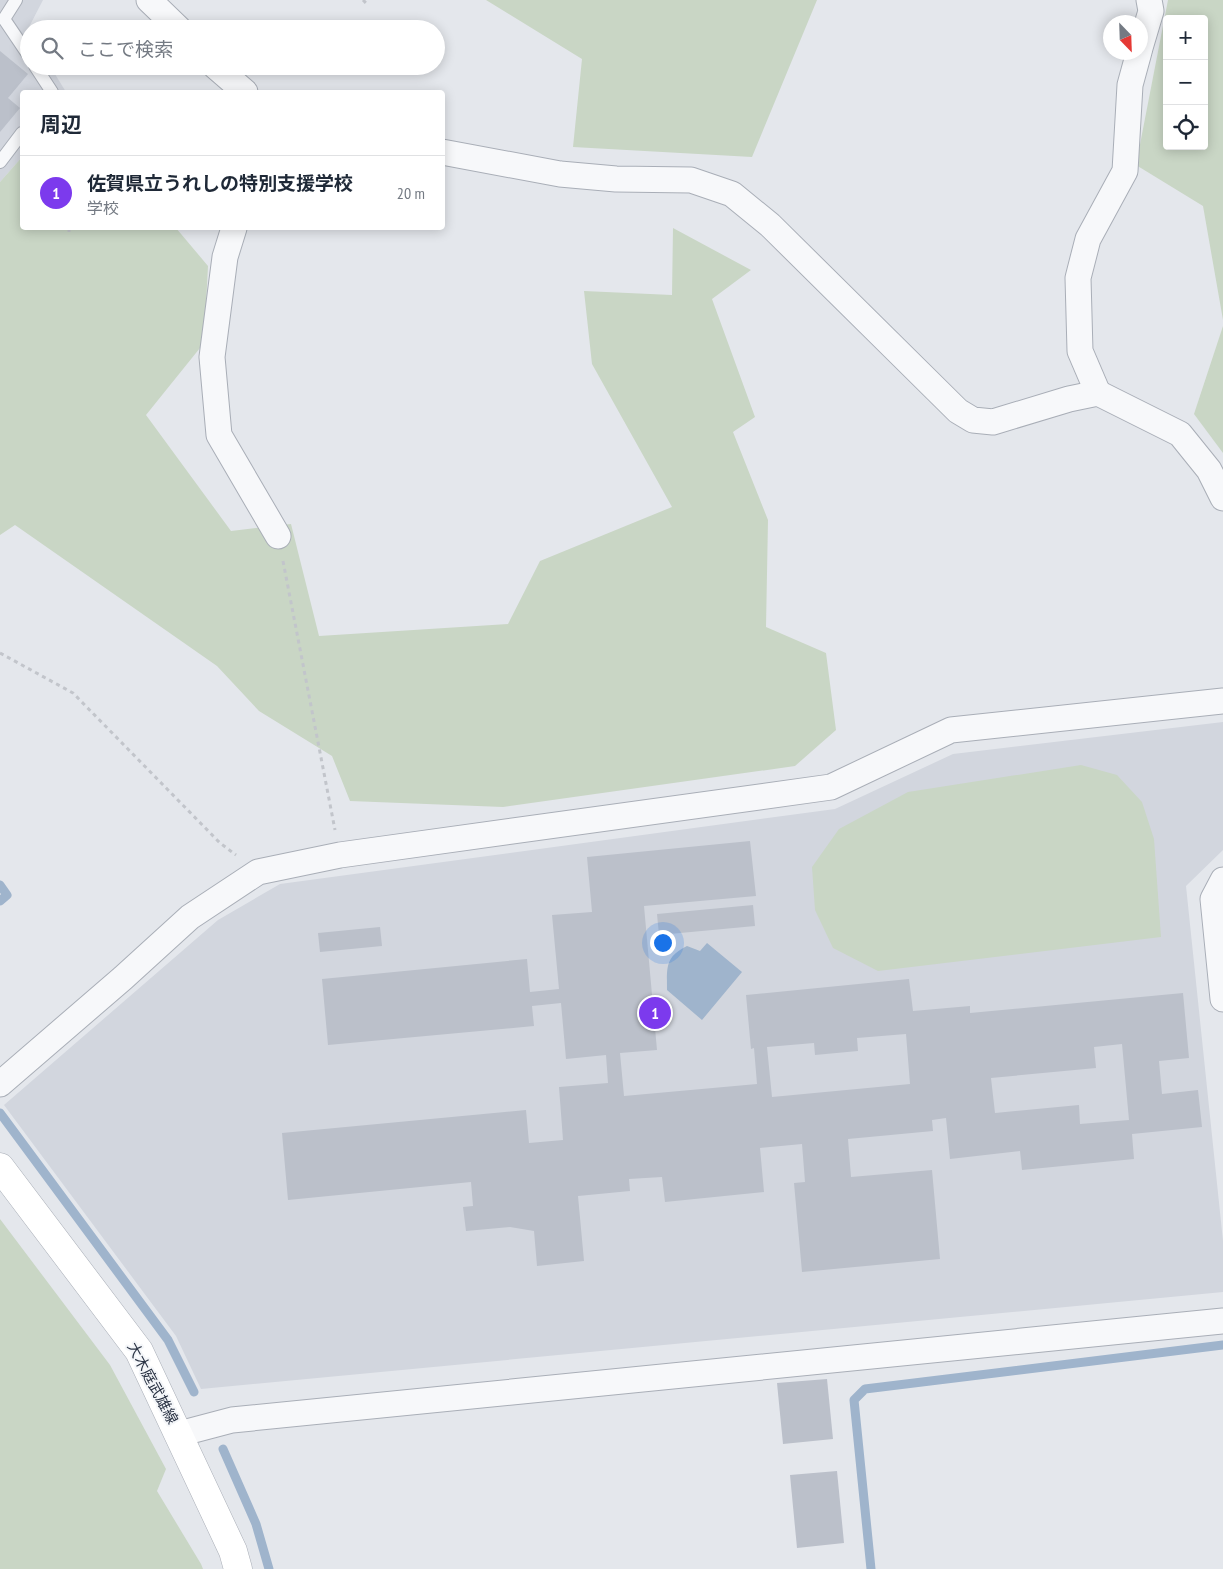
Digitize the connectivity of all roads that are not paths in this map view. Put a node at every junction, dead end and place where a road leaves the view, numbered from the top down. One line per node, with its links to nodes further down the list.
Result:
1 (16, 0): 6 (lane)
2 (149, 0): 4 (street)
3 (1149, 0): 5 (street)
4 (170, 20)
5 (1148, 21)
6 (20, 43)
7 (1137, 60): 16 (street)
8 (41, 75): 10 (lane)
9 (226, 75): 11 (street)
10 (51, 90)
11 (244, 90)
12 (20, 136): 14 (lane)
13 (445, 153): 16 (street)
14 (0, 162)
15 (233, 230): 18 (street)
16 (1098, 393): 17 (street)
17 (1223, 498)
18 (278, 536)
19 (1223, 701): 22 (street)
20 (1223, 880): 21 (street)
21 (1223, 999)
22 (0, 1084)
23 (0, 1167): 25 (main road, 大木庭武雄線)
24 (1223, 1320): 25 (street)
25 (179, 1434): 26 (main road, 大木庭武雄線)
26 (238, 1569)

